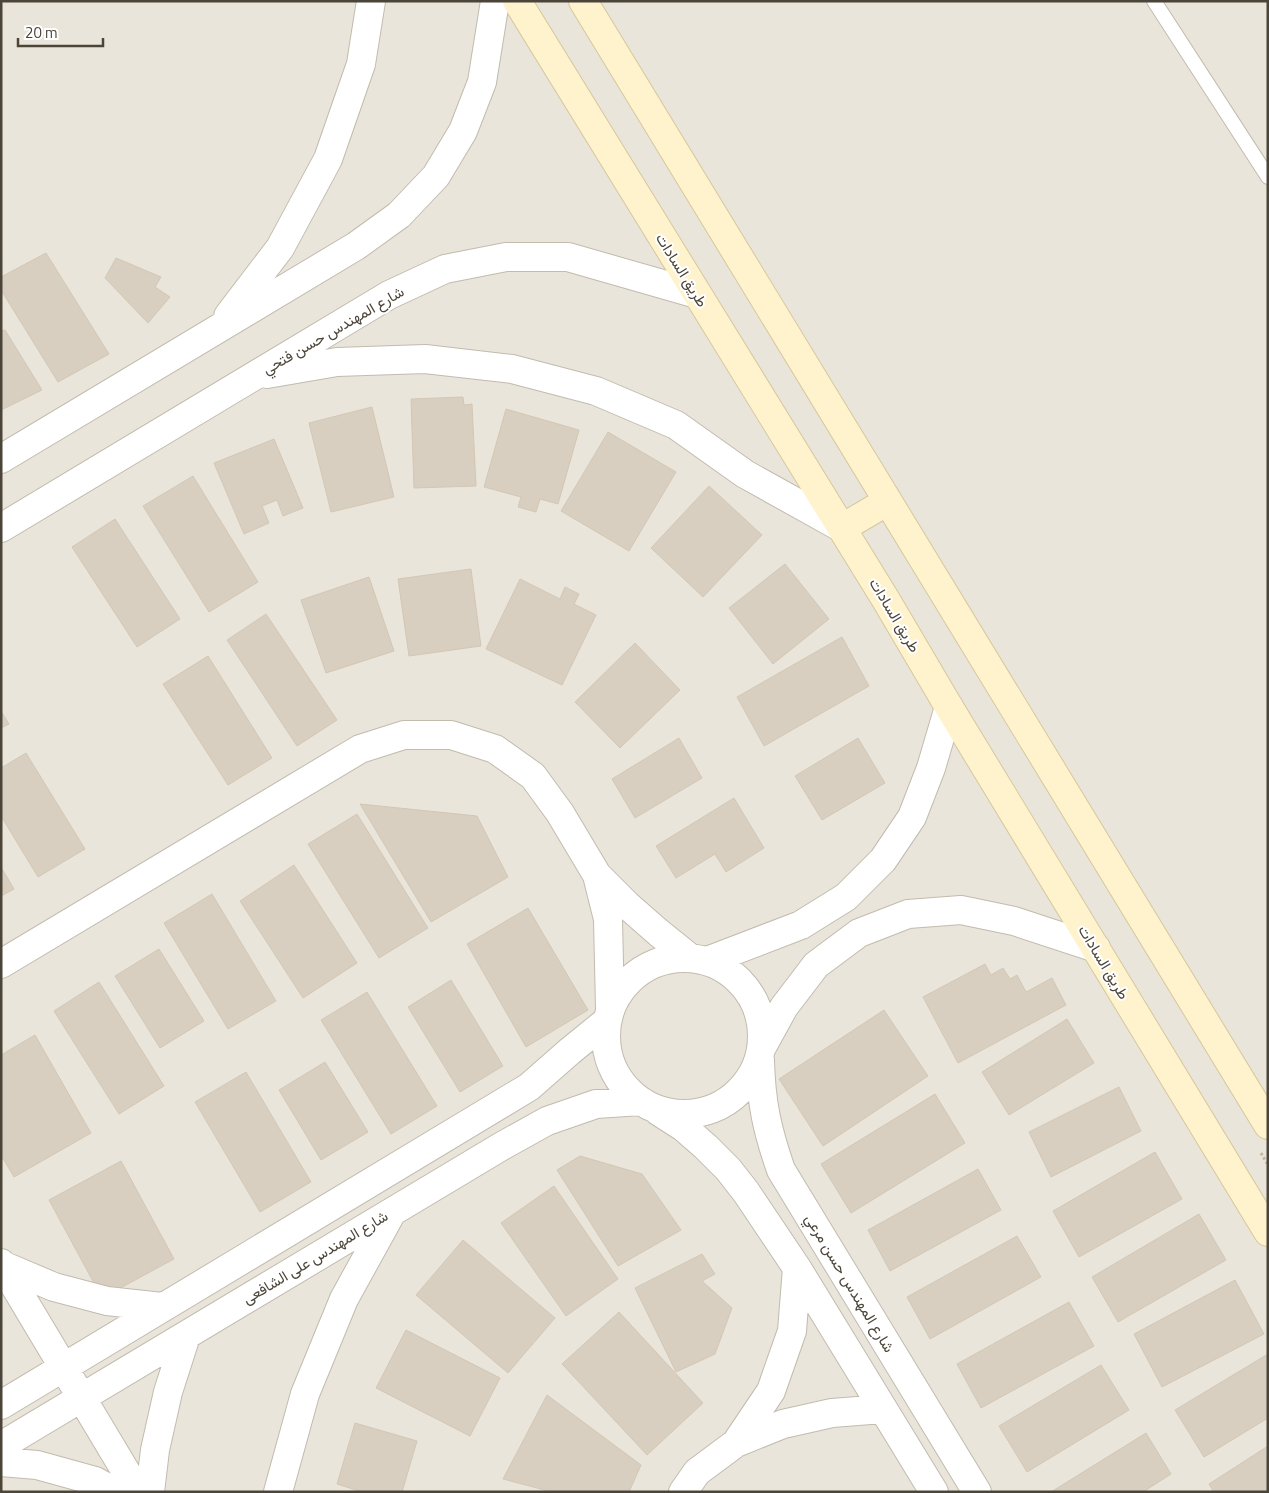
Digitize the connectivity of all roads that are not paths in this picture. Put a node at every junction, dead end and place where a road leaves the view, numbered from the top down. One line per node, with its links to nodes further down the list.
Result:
1 (371, 1): 8 (street)
2 (495, 1): 8 (street)
3 (517, 1): 7 (main road, طريق السادات)
4 (583, 1): 11 (main road)
5 (1154, 1): 6 (lane)
6 (1268, 177)
7 (697, 294): 9 (street, شارع المهندس حسن فتحي); 13 (main road, طريق السادات)
8 (219, 328): 10 (street)
9 (251, 377): 12 (street, شارع المهندس حسن فتحي); 13 (street)
10 (1, 459)
11 (888, 501): 13 (main road); 22 (main road)
12 (1, 528)
13 (842, 528): 14 (main road, طريق السادات)
14 (949, 707): 16 (main road, طريق السادات); 17 (street)
15 (597, 875): 17 (street); 18 (street); 19 (street)
16 (1096, 948): 20 (street); 26 (main road, طريق السادات)
17 (699, 959): 19 (street); 20 (street)
18 (1, 964)
19 (609, 1015): 21 (street); 29 (street)
20 (760, 1054): 21 (street); 23 (street, شارع المهندس حسن مرعي)
21 (649, 1106): 24 (street); 25 (street, شارع المهندس على الشافعى)
22 (1268, 1125)
23 (781, 1170): 24 (street); 44 (street, شارع المهندس حسن مرعي)
24 (746, 1192): 28 (street)
25 (394, 1210): 30 (street, شارع المهندس على الشافعى); 41 (street)
26 (1268, 1232)
27 (2, 1268): 29 (street); 31 (street)
28 (797, 1268): 34 (street); 35 (street)
29 (162, 1307): 31 (street)
30 (186, 1336): 32 (street, شارع المهندس على الشافعى); 40 (street)
31 (63, 1367): 32 (street); 33 (street)
32 (82, 1398): 36 (street, شارع المهندس على الشافعى); 39 (street)
33 (1, 1405)
34 (883, 1409): 35 (street); 43 (street)
35 (736, 1443): 42 (street)
36 (1, 1446)
37 (1, 1462): 38 (street)
38 (115, 1492)
39 (138, 1492)
40 (150, 1492)
41 (278, 1492)
42 (683, 1492)
43 (934, 1492)
44 (977, 1492)

